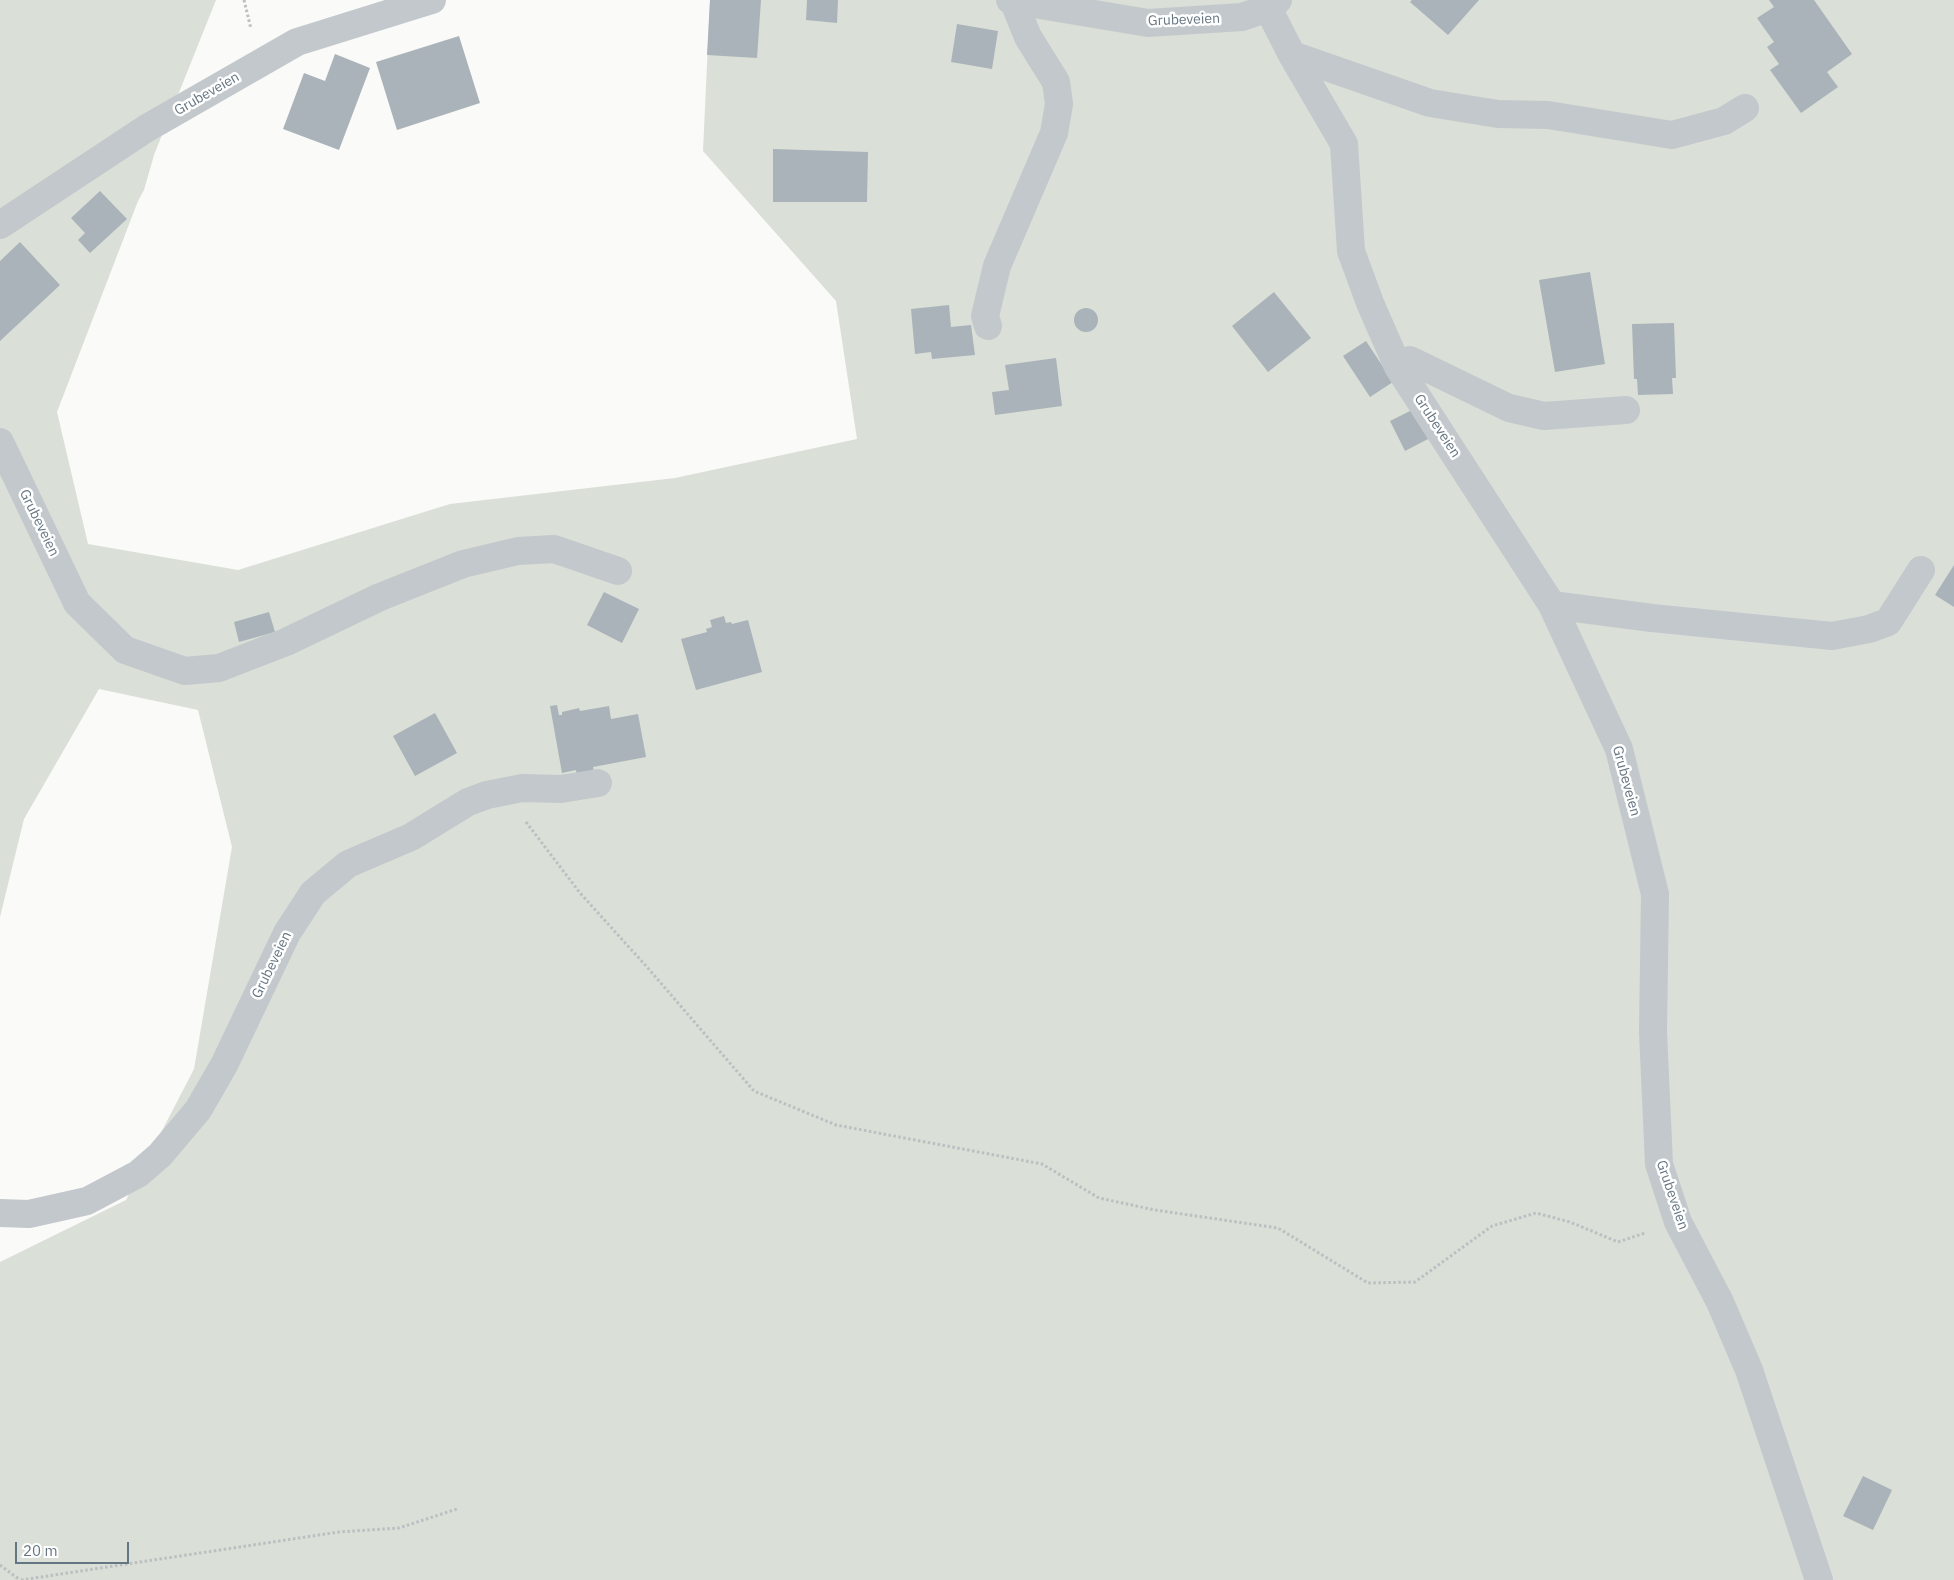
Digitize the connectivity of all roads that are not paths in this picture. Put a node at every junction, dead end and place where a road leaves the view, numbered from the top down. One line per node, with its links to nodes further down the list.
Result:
1 (432, 0): 6 (street, Grubeveien)
2 (1012, 0): 3 (street, Grubeveien); 7 (street)
3 (1273, 4): 4 (street, Grubeveien)
4 (1292, 55): 5 (street); 8 (street, Grubeveien)
5 (1745, 108)
6 (0, 225)
7 (988, 326)
8 (1398, 366): 9 (street); 13 (street, Grubeveien)
9 (1626, 410)
10 (0, 442): 12 (street, Grubeveien)
11 (1920, 570): 13 (street)
12 (618, 571)
13 (1552, 605): 16 (street, Grubeveien)
14 (598, 783): 15 (street, Grubeveien)
15 (0, 1214)
16 (1819, 1580)

